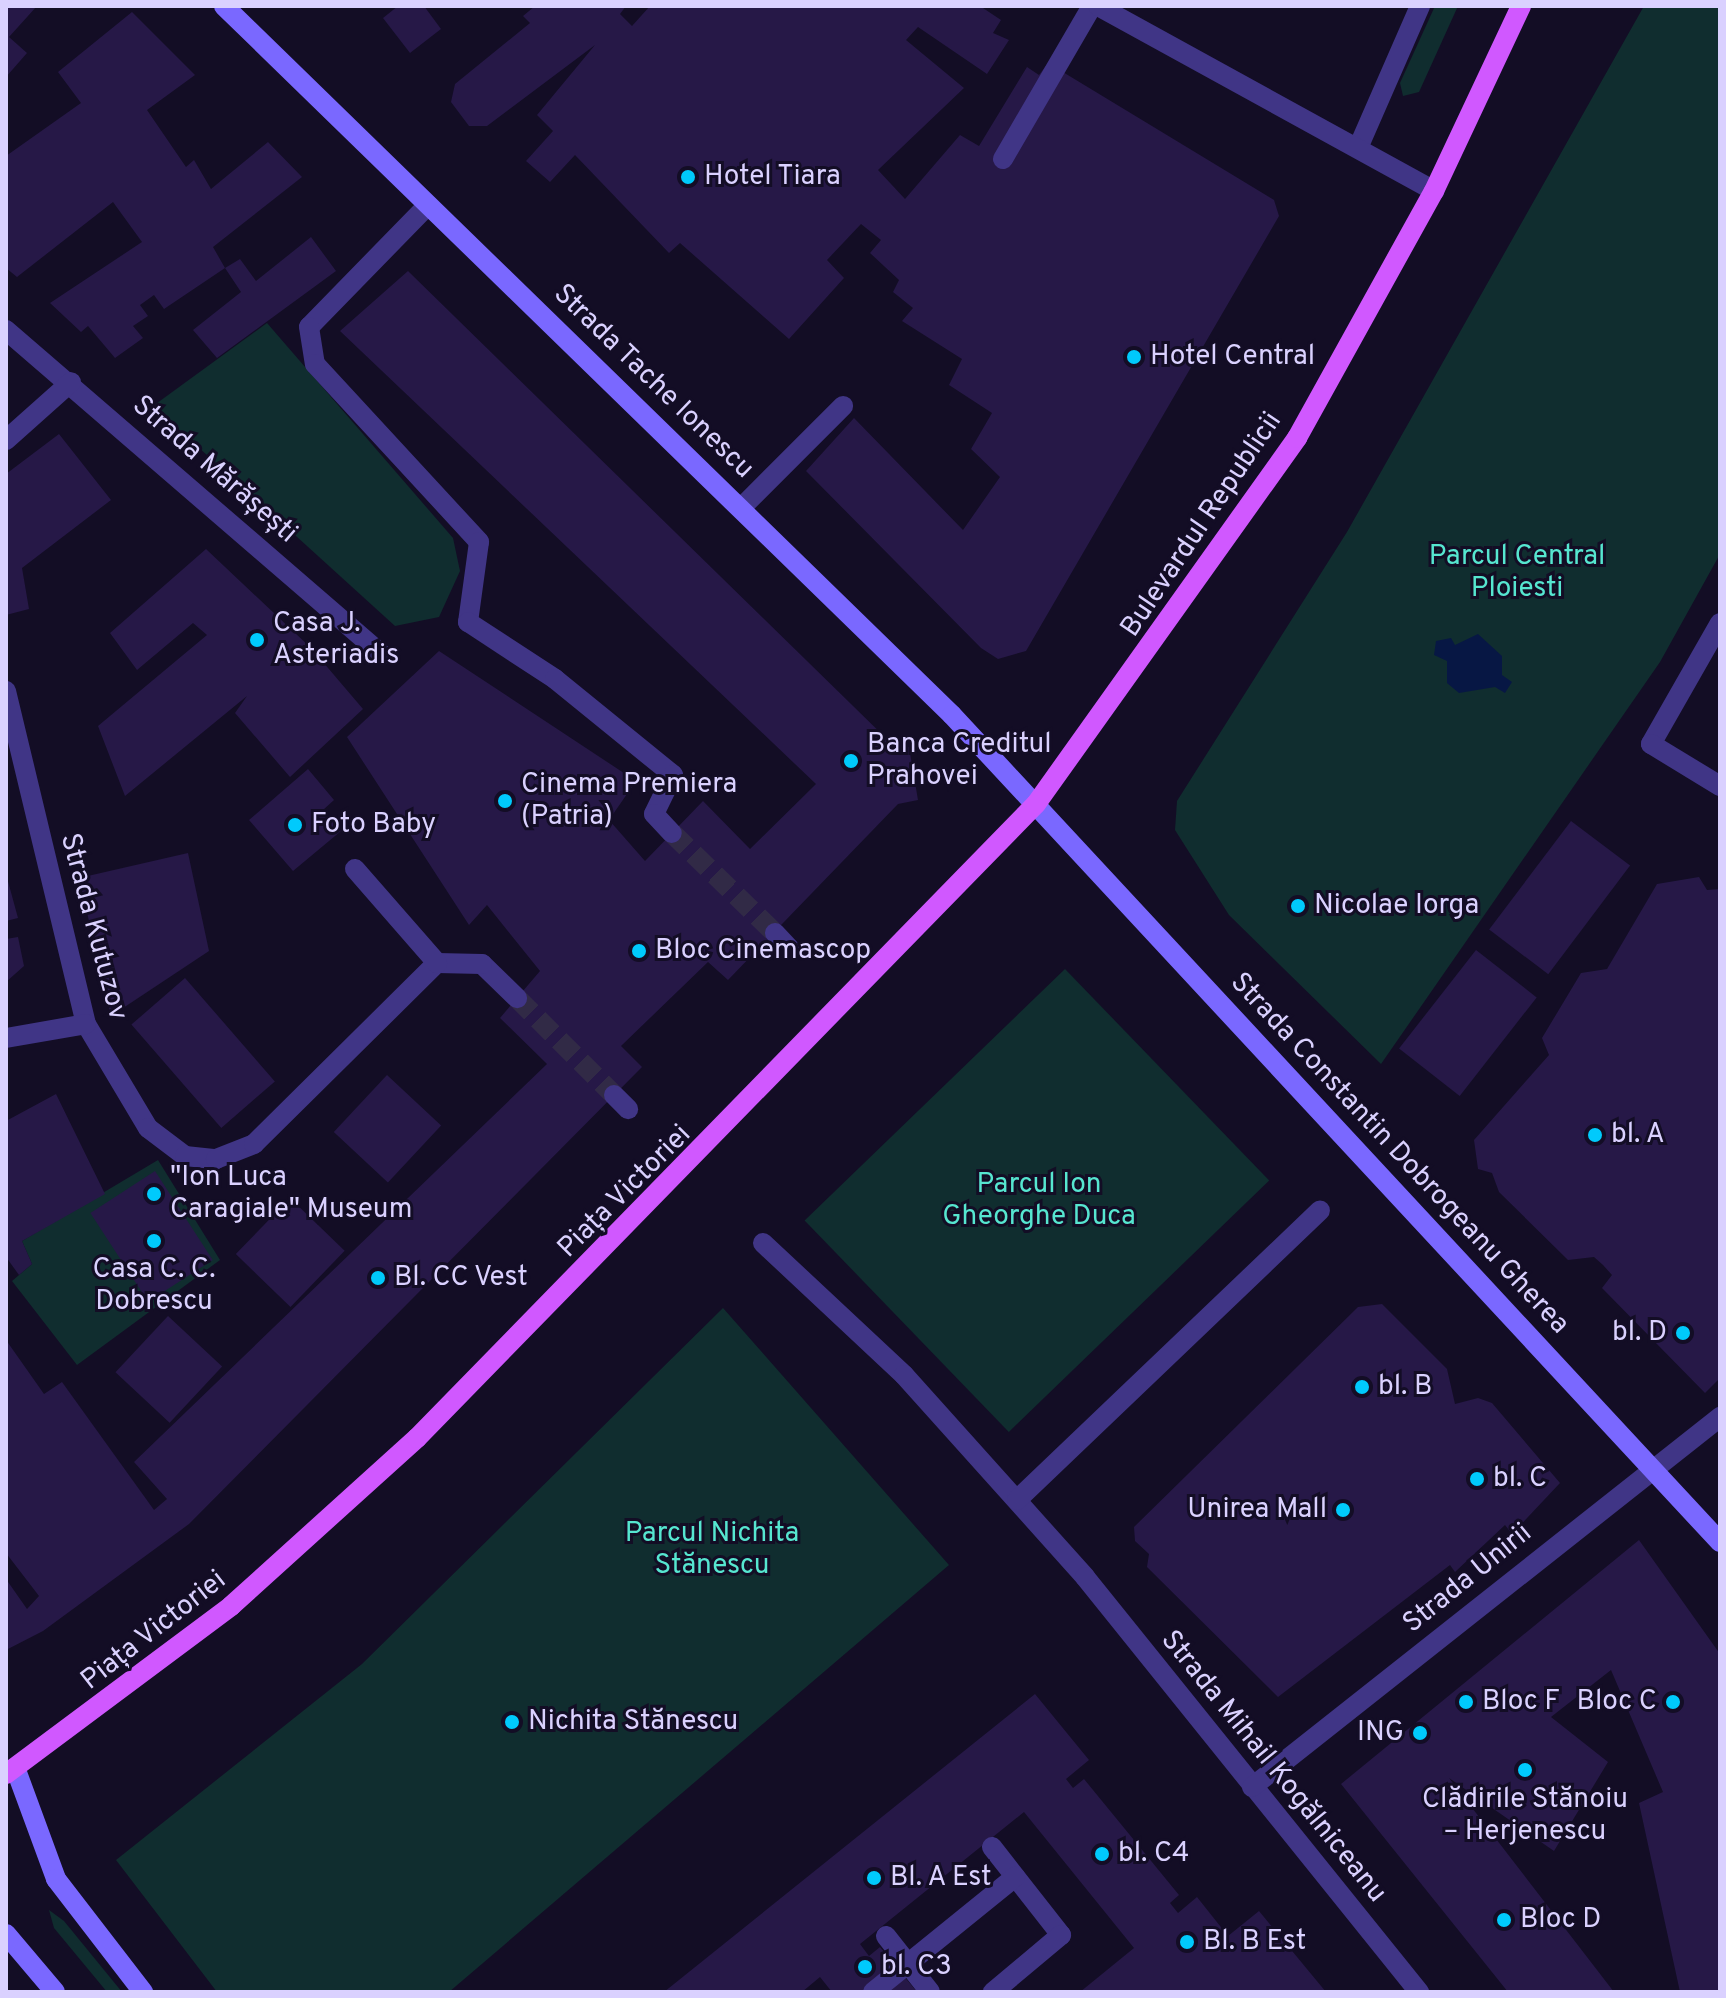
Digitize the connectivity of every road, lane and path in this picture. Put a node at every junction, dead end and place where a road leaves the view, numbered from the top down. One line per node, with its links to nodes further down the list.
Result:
1 (224, 6): 8 (main road, Strada Tache Ionescu)
2 (1095, 6): 5 (street); 6 (street)
3 (1420, 6): 5 (street)
4 (1521, 6): 7 (main road, Bulevardul Republicii)
5 (1358, 148): 7 (street)
6 (1003, 159)
7 (1434, 191): 18 (main road, Bulevardul Republicii)
8 (428, 205): 13 (main road, Strada Tache Ionescu); 19 (street)
9 (6, 330): 10 (street, Strada Mărășești)
10 (71, 382): 12 (street); 15 (street, Strada Mărășești)
11 (843, 406): 13 (street)
12 (6, 440)
13 (742, 507): 18 (main road, Strada Tache Ionescu)
14 (1720, 623): 17 (street)
15 (382, 655)
16 (6, 691): 23 (street, Strada Kutuzov)
17 (1720, 786)
18 (1036, 804): 28 (main road, Strada Constantin Dobrogeanu Gherea); 31 (main road, Piața Victoriei)
19 (672, 833)
20 (355, 869): 21 (street)
21 (437, 963): 22 (street); 23 (street, Strada Kutuzov)
22 (517, 998)
23 (86, 1024): 24 (street)
24 (6, 1038)
25 (1320, 1210): 29 (street)
26 (763, 1243): 29 (street, Strada Mihail Kogălniceanu)
27 (1720, 1417): 28 (street, Strada Unirii)
28 (1660, 1471): 30 (main road, Strada Constantin Dobrogeanu Gherea); 32 (street, Strada Unirii)
29 (1017, 1500): 32 (street, Strada Mihail Kogălniceanu)
30 (1720, 1542)
31 (11, 1772): 39 (main road)
32 (1252, 1787): 43 (street, Strada Mihail Kogălniceanu)
33 (992, 1847): 34 (street)
34 (1015, 1877): 37 (street); 42 (street)
35 (6, 1934): 38 (main road)
36 (886, 1936): 37 (street)
37 (908, 1964): 40 (street); 41 (street)
38 (55, 1992)
39 (143, 1992)
40 (873, 1992)
41 (930, 1992)
42 (993, 1992)
43 (1419, 1992)

